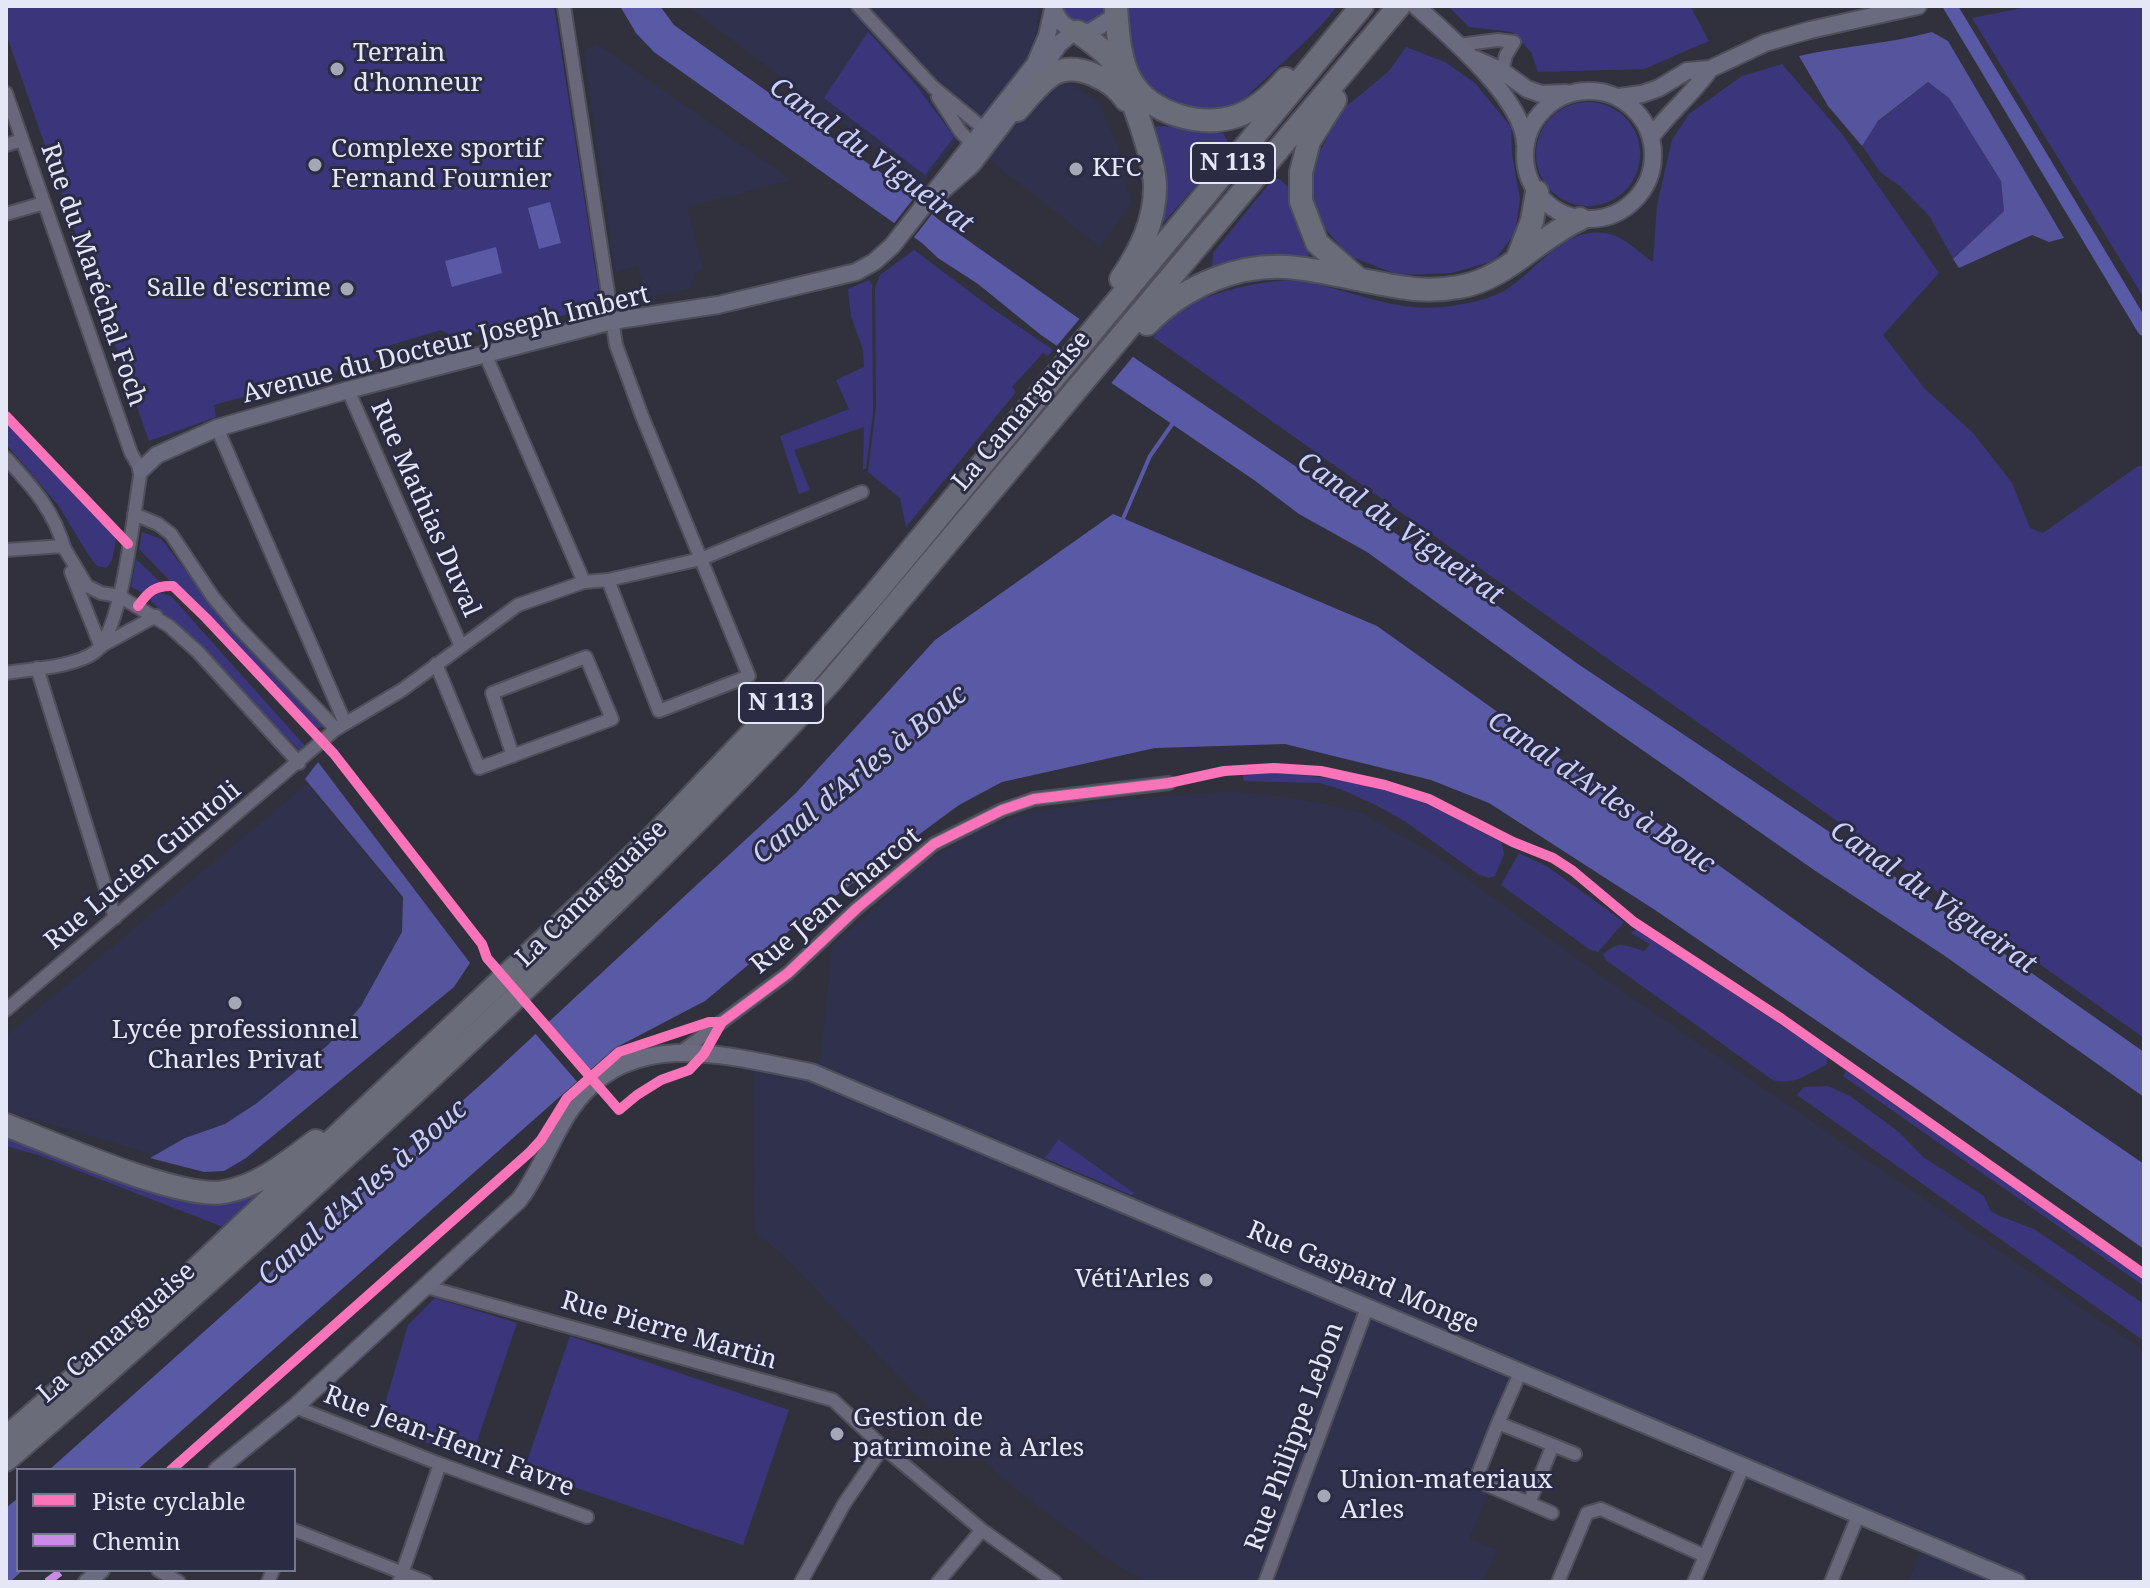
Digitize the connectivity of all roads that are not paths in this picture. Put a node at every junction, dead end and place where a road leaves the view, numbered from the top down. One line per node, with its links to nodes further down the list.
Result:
1 (564, 6): 35 (street)
2 (858, 6): 15 (street)
3 (1399, 6): 10 (highway, La Camarguaise / N 113)
4 (1416, 6): 11 (street)
5 (1916, 6): 13 (street)
6 (1116, 7): 8 (highway); 9 (street)
7 (1053, 8): 9 (street); 21 (street, Avenue du Docteur Joseph Imbert)
8 (1361, 8): 34 (highway, La Camarguaise / N 113)
9 (1076, 31): 19 (street); 20 (highway)
10 (1377, 31): 33 (highway); 36 (highway, La Camarguaise / N 113)
11 (1458, 45): 12 (street); 14 (street)
12 (1473, 58): 14 (street); 26 (street)
13 (1710, 69): 18 (street); 22 (street)
14 (1502, 71): 16 (street)
15 (933, 87): 21 (street); 24 (street)
16 (1572, 92): 18 (street); 26 (street)
17 (6, 93): 23 (street, Rue du Maréchal Foch)
18 (1619, 97): 22 (street)
19 (1017, 110): 20 (highway); 28 (street)
20 (1135, 113): 34 (highway)
21 (983, 128): 24 (street, Avenue du Docteur Joseph Imbert)
22 (1651, 137): 31 (street)
23 (22, 140): 25 (street); 29 (street, Rue du Maréchal Foch)
24 (971, 143): 28 (street, Avenue du Docteur Joseph Imbert)
25 (6, 145)
26 (1525, 145): 27 (street)
27 (1537, 192): 31 (street); 32 (highway)
28 (930, 197): 35 (street, Avenue du Docteur Joseph Imbert)
29 (44, 203): 30 (street); 41 (street, Rue du Maréchal Foch)
30 (6, 214)
31 (1580, 219): 32 (highway)
32 (1517, 260): 33 (highway)
33 (1360, 279): 36 (highway)
34 (1102, 313): 62 (highway, La Camarguaise / N 113)
35 (612, 321): 37 (street, Avenue du Docteur Joseph Imbert); 46 (street)
36 (1130, 334): 74 (highway, La Camarguaise / N 113)
37 (486, 356): 38 (street, Avenue du Docteur Joseph Imbert); 48 (street)
38 (348, 390): 39 (street, Avenue du Docteur Joseph Imbert); 51 (street, Rue Mathias Duval)
39 (217, 428): 41 (street, Avenue du Docteur Joseph Imbert); 56 (street)
40 (6, 458): 44 (street)
41 (141, 470): 43 (street)
42 (862, 492): 46 (street, Rue Lucien Guintoli)
43 (134, 514): 49 (street); 56 (street)
44 (63, 546): 45 (street); 49 (street); 52 (street)
45 (6, 550)
46 (701, 559): 47 (street, Rue Lucien Guintoli); 47 (street)
47 (608, 580): 48 (street, Rue Lucien Guintoli)
48 (584, 582): 51 (street, Rue Lucien Guintoli)
49 (119, 596): 50 (street); 52 (street)
50 (156, 616): 52 (street); 58 (street)
51 (461, 646): 53 (street, Rue Lucien Guintoli)
52 (101, 647): 54 (street)
53 (436, 664): 56 (street, Rue Lucien Guintoli); 57 (street)
54 (37, 668): 55 (street); 60 (street)
55 (6, 673)
56 (341, 726): 58 (street, Rue Lucien Guintoli)
57 (513, 756): 57 (street)
58 (302, 759): 60 (street, Rue Lucien Guintoli)
59 (1169, 783): 63 (street, Rue Jean Charcot)
60 (115, 918): 61 (street, Rue Lucien Guintoli)
61 (6, 1010)
62 (469, 1011): 64 (highway); 70 (highway, La Camarguaise / N 113)
63 (681, 1052): 65 (street, Rue Jean Charcot); 66 (street, Rue Gaspard Monge)
64 (6, 1125)
65 (427, 1287): 68 (street, Rue Jean Charcot); 72 (street, Rue Pierre Martin)
66 (1367, 1308): 67 (street, Rue Gaspard Monge); 92 (street, Rue Philippe Lebon)
67 (1521, 1371): 69 (street); 76 (street, Rue Gaspard Monge)
68 (295, 1407): 75 (street, Rue Jean-Henri Favre); 77 (street, Rue Jean Charcot)
69 (1498, 1423): 71 (street); 78 (street)
70 (6, 1438)
71 (1553, 1445): 73 (street); 78 (street)
72 (883, 1447): 82 (street, Rue Pierre Martin); 89 (street)
73 (1575, 1454)
74 (6, 1460)
75 (440, 1464): 81 (street, Rue Jean-Henri Favre); 86 (street)
76 (1743, 1467): 80 (street, Rue Gaspard Monge); 84 (street)
77 (219, 1468)
78 (1529, 1503): 79 (street)
79 (1552, 1513)
80 (1858, 1516): 95 (street); 96 (street, Rue Gaspard Monge)
81 (587, 1517)
82 (982, 1530): 90 (street); 91 (street, Rue Pierre Martin)
83 (296, 1531): 86 (street)
84 (1705, 1556): 93 (street); 94 (street)
85 (162, 1572): 87 (street)
86 (400, 1577): 88 (street)
87 (179, 1582)
88 (426, 1582)
89 (801, 1582)
90 (938, 1582)
91 (1055, 1582)
92 (1265, 1582)
93 (1558, 1582)
94 (1694, 1582)
95 (1831, 1582)
96 (2017, 1582)

